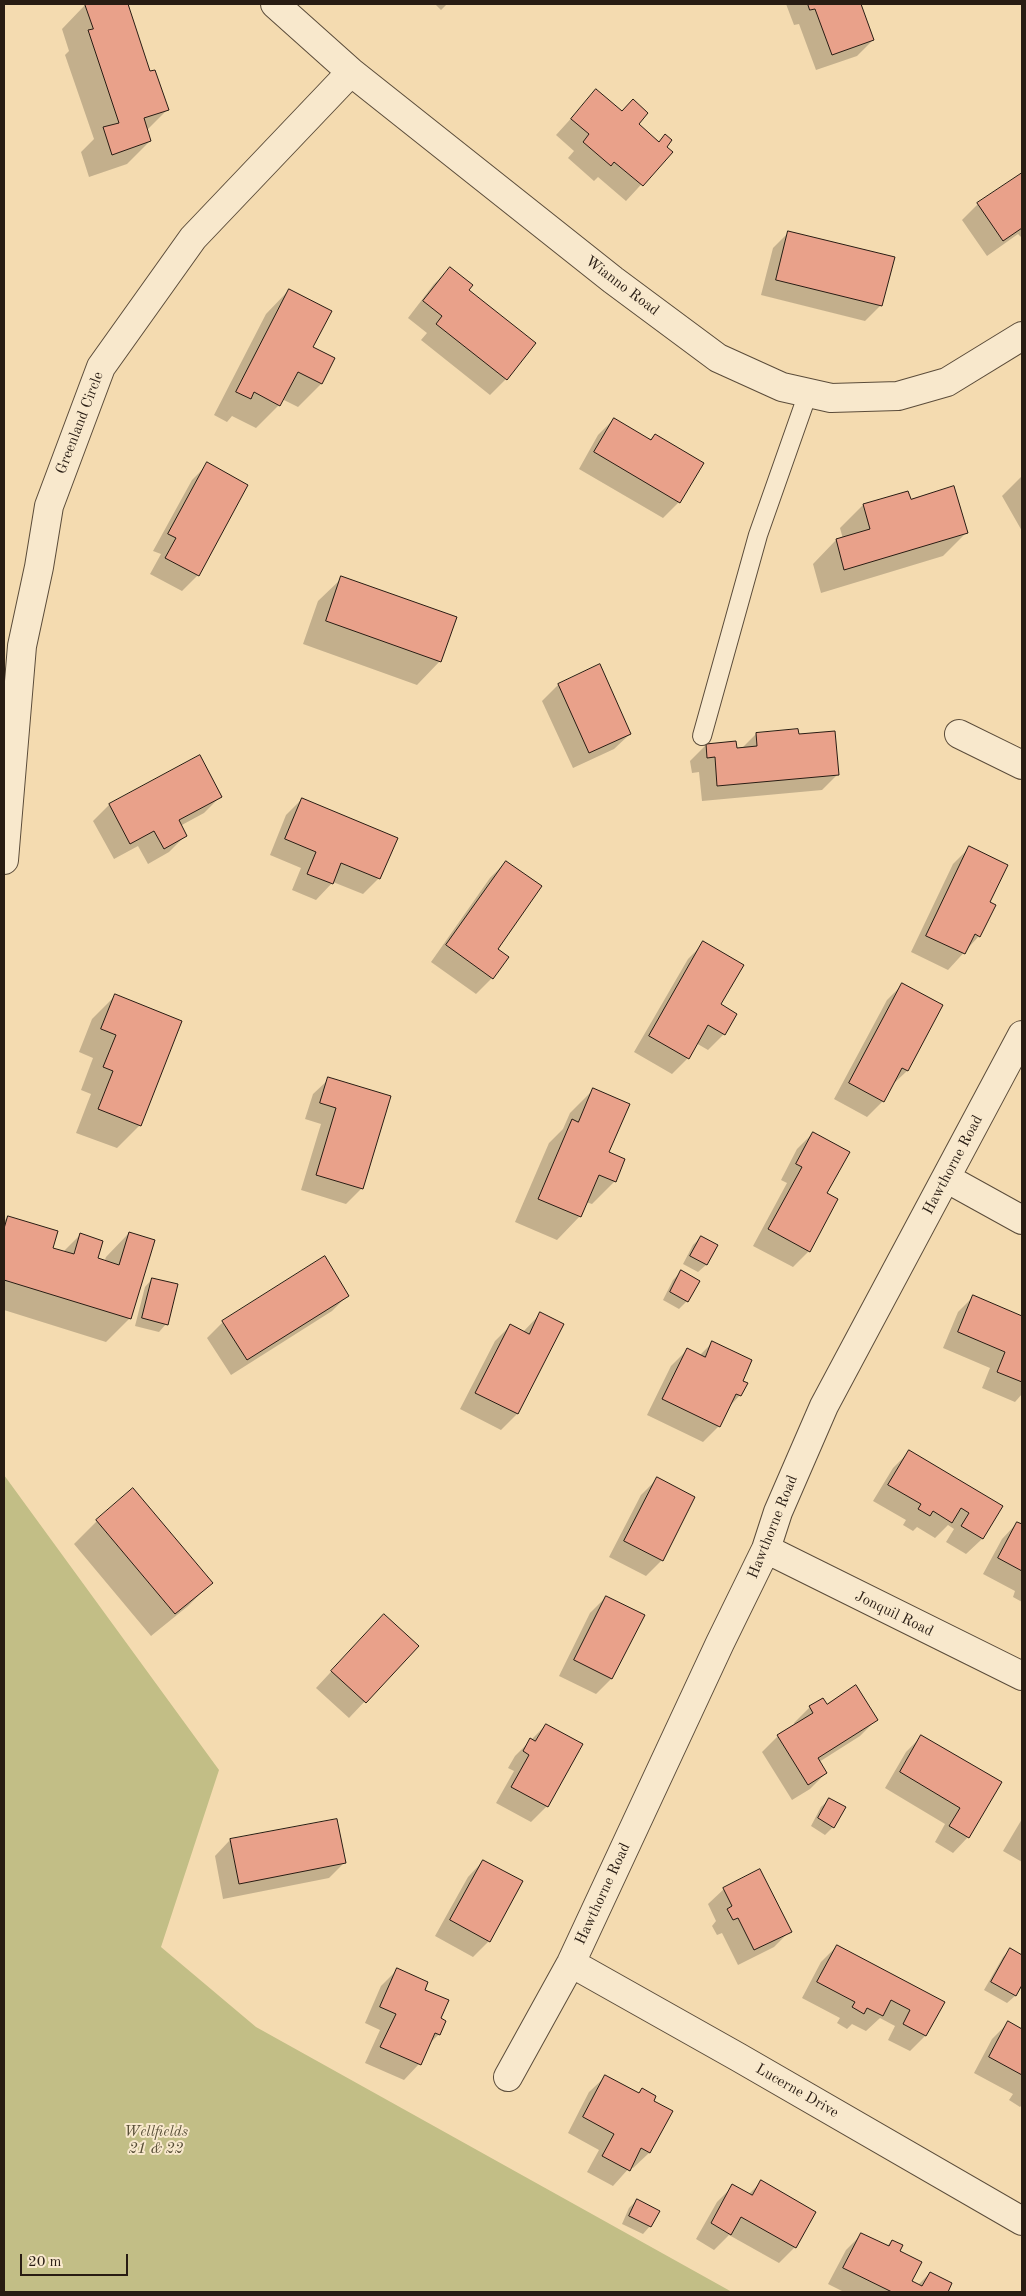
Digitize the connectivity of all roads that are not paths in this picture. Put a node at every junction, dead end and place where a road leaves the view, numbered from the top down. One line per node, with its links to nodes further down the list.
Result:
1 (275, 4): 2 (street, Wianno Road)
2 (351, 72): 4 (street, Wianno Road); 8 (street, Greenland Circle)
3 (1022, 336): 4 (street, Wianno Road)
4 (808, 393): 6 (lane)
5 (959, 734): 7 (street)
6 (702, 736)
7 (1022, 765)
8 (4, 860)
9 (1022, 1036): 10 (street, Hawthorne Road)
10 (946, 1178): 11 (street); 12 (street, Hawthorne Road)
11 (1022, 1220)
12 (766, 1549): 13 (street, Jonquil Road); 14 (street, Hawthorne Road)
13 (1022, 1676)
14 (571, 1964): 15 (street, Hawthorne Road); 16 (street, Lucerne Drive)
15 (508, 2077)
16 (1022, 2221)

